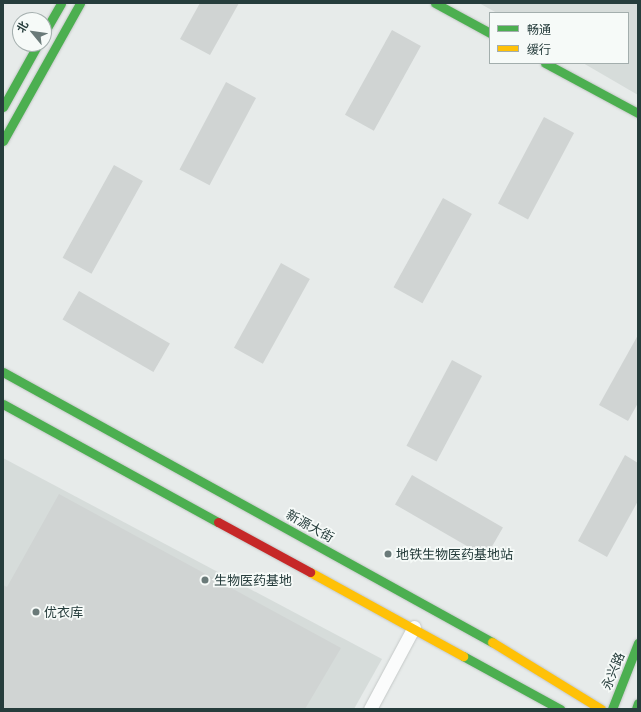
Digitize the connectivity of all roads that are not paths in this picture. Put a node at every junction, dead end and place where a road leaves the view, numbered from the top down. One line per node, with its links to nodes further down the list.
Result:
1 (61, 3): 4 (main road)
2 (80, 3): 10 (main road)
3 (435, 3): 5 (main road)
4 (52, 19)
5 (489, 32)
6 (34, 52): 8 (main road)
7 (547, 64): 9 (main road)
8 (3, 107)
9 (638, 113)
10 (3, 140)
11 (3, 372): 18 (main road, 新源大街)
12 (3, 404): 13 (main road)
13 (414, 627): 16 (street); 17 (main road)
14 (638, 643): 19 (main road, 永兴路)
15 (638, 703): 20 (main road)
16 (370, 709)
17 (560, 709)
18 (602, 709)
19 (612, 709)
20 (636, 709)

